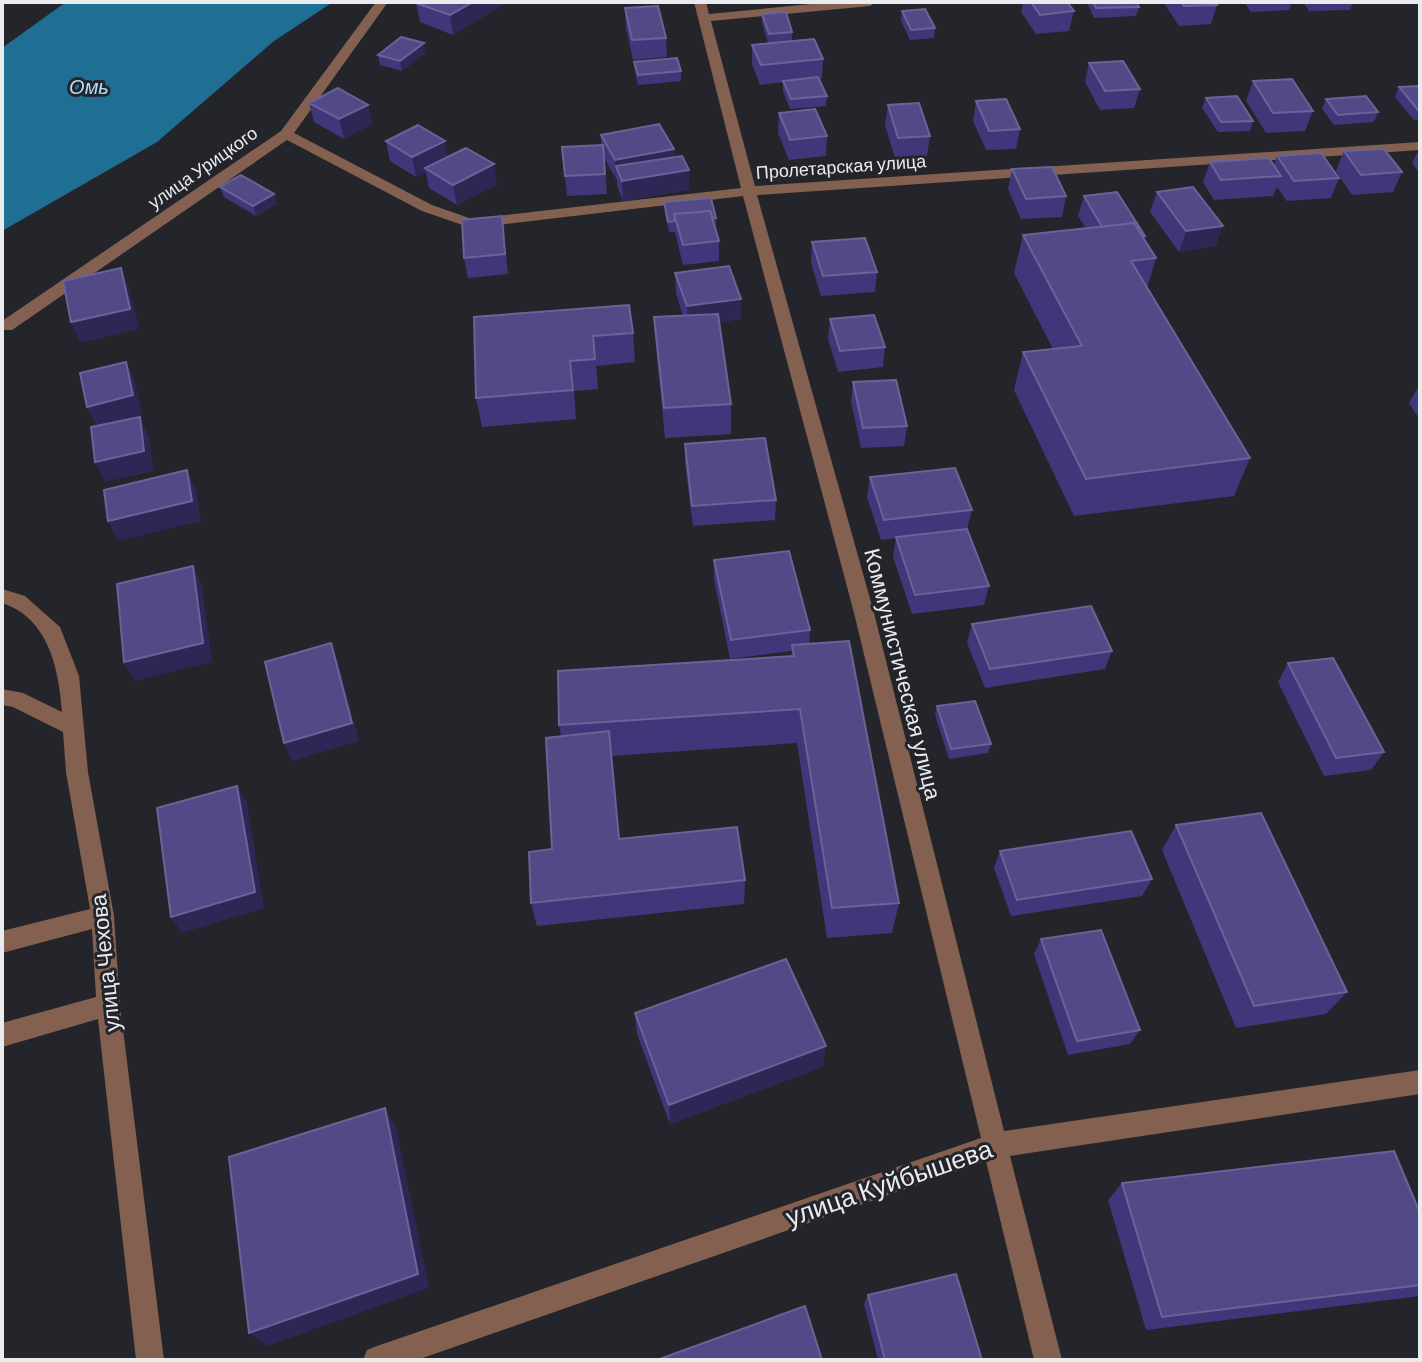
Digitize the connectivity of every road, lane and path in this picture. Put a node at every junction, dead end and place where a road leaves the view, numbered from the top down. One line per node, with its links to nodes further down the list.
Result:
1 (382, 2): 4 (street, улица Урицкого)
2 (870, 2): 3 (street)
3 (702, 10): 6 (street, Коммунистическая улица)
4 (286, 134): 6 (street, Пролетарская улица); 7 (street, улица Урицкого)
5 (1420, 146): 6 (street, Пролетарская улица)
6 (748, 191): 16 (street, Коммунистическая улица)
7 (6, 326)
8 (2, 596): 10 (street, улица Чехова)
9 (2, 697): 10 (street)
10 (73, 727): 11 (street, улица Чехова)
11 (103, 916): 12 (street); 13 (street, улица Чехова)
12 (2, 942)
13 (108, 1005): 14 (street); 17 (street, улица Чехова)
14 (2, 1035)
15 (1420, 1082): 16 (street, улица Куйбышева)
16 (997, 1145): 18 (street, улица Куйбышева); 19 (street, Коммунистическая улица)
17 (150, 1360)
18 (377, 1360)
19 (1048, 1360)

